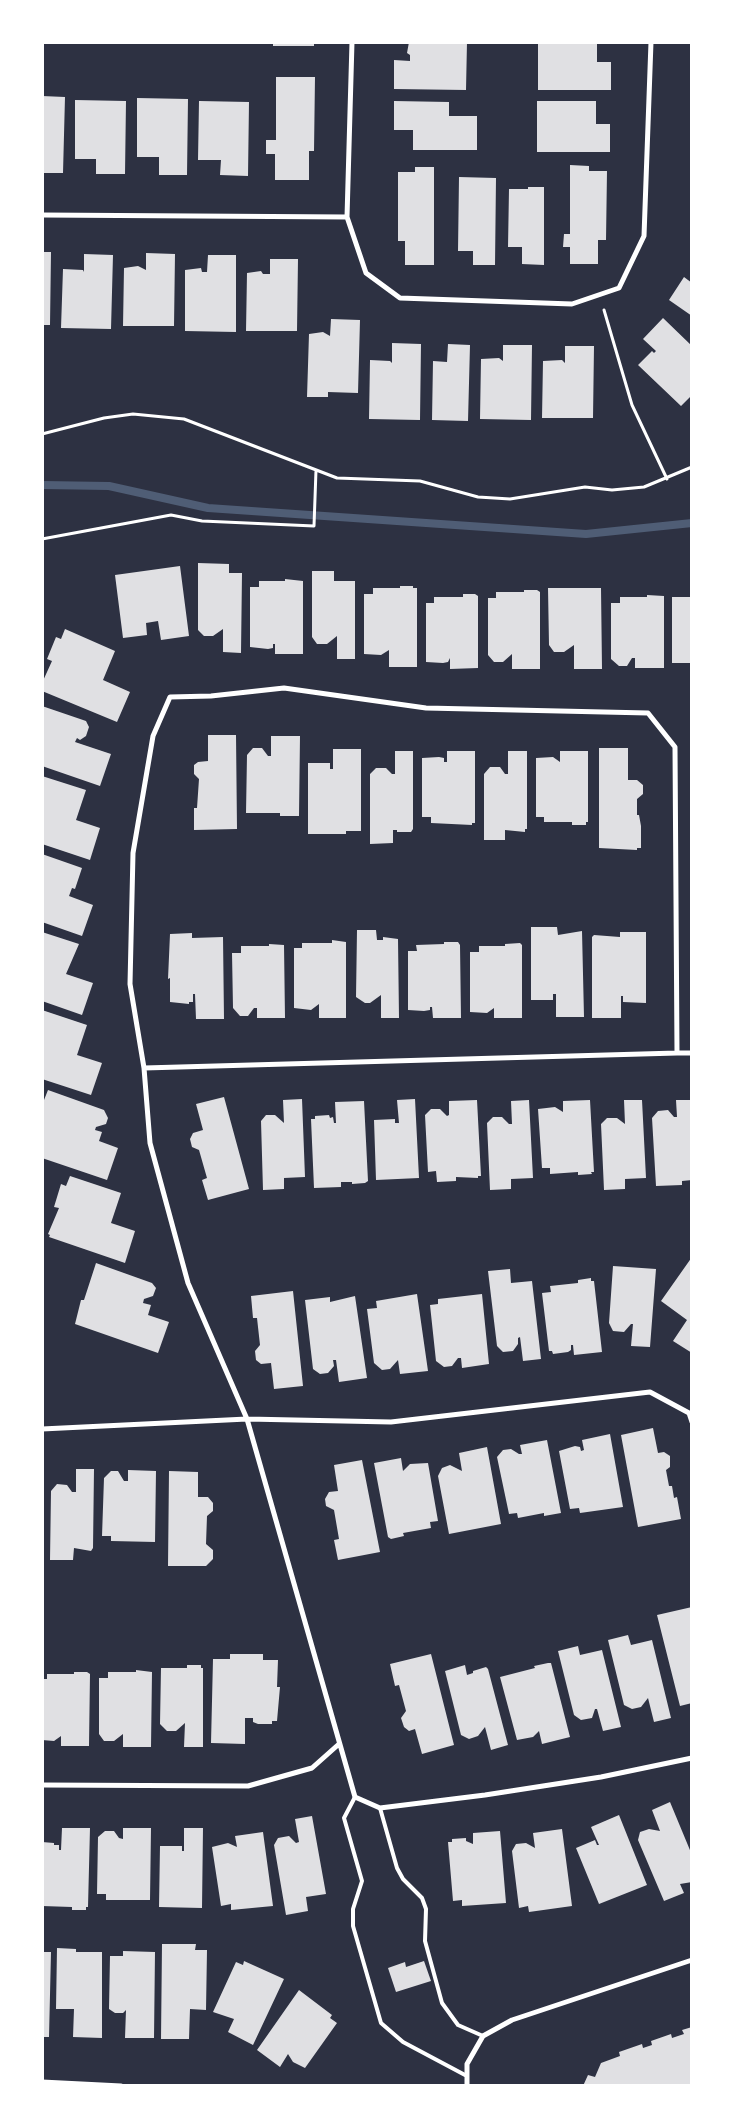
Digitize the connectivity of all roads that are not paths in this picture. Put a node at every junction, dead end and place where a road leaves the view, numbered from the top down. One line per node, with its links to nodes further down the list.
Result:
1 (352, 42): 4 (street)
2 (650, 42): 4 (street)
3 (42, 215): 4 (street)
4 (347, 217)
5 (677, 1053): 6 (street); 7 (street); 7 (street)
6 (692, 1053)
7 (144, 1068): 8 (street)
8 (247, 1419): 9 (street); 10 (street); 11 (street)
9 (692, 1422)
10 (42, 1430)
11 (339, 1744): 13 (street); 14 (street)
12 (692, 1758): 15 (street)
13 (42, 1785)
14 (355, 1797): 15 (street); 18 (lane)
15 (380, 1808): 17 (lane)
16 (692, 1960): 17 (street)
17 (483, 2036): 18 (street)
18 (465, 2075): 21 (street)
19 (42, 2082): 20 (street)
20 (121, 2086)
21 (467, 2086)

